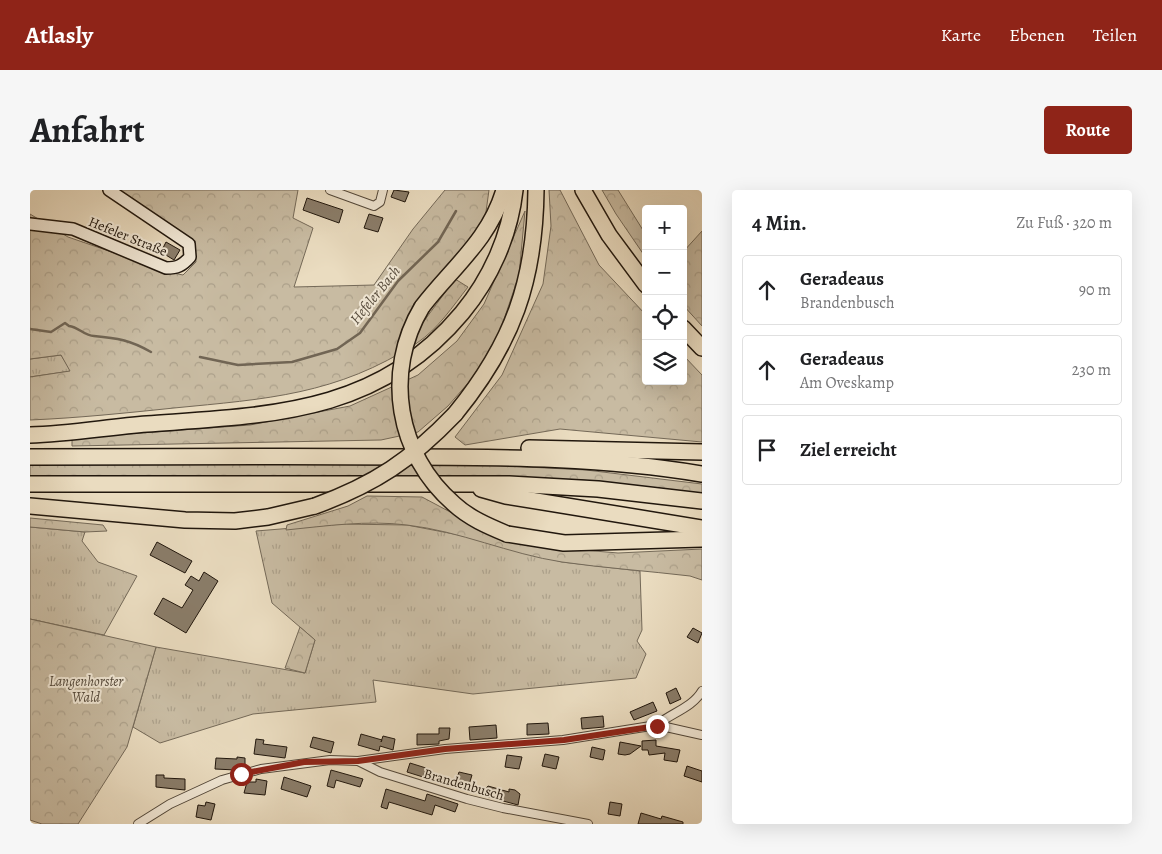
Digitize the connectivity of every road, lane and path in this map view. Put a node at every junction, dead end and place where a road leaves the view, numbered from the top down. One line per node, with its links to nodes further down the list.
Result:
1 (108, 190): 8 (main road, Hefeler Straße)
2 (330, 190): 3 (street)
3 (383, 190)
4 (504, 190): 22 (highway, bridge)
5 (516, 190): 12 (highway)
6 (536, 190): 20 (highway, bridge)
7 (583, 190): 9 (highway)
8 (30, 224)
9 (642, 280)
10 (687, 332): 11 (highway)
11 (702, 348)
12 (30, 435)
13 (702, 452): 15 (highway)
14 (30, 457): 15 (highway)
15 (458, 457): 16 (highway)
16 (702, 474)
17 (458, 483): 18 (highway); 19 (highway); 21 (highway)
18 (30, 484)
19 (702, 501)
20 (30, 506)
21 (702, 528)
22 (702, 539)
23 (702, 691): 24 (street)
24 (657, 726): 25 (street); 26 (street)
25 (702, 735)
26 (358, 761): 27 (street, Brandenbusch); 28 (street, Brandenbusch)
27 (138, 824)
28 (588, 824)

